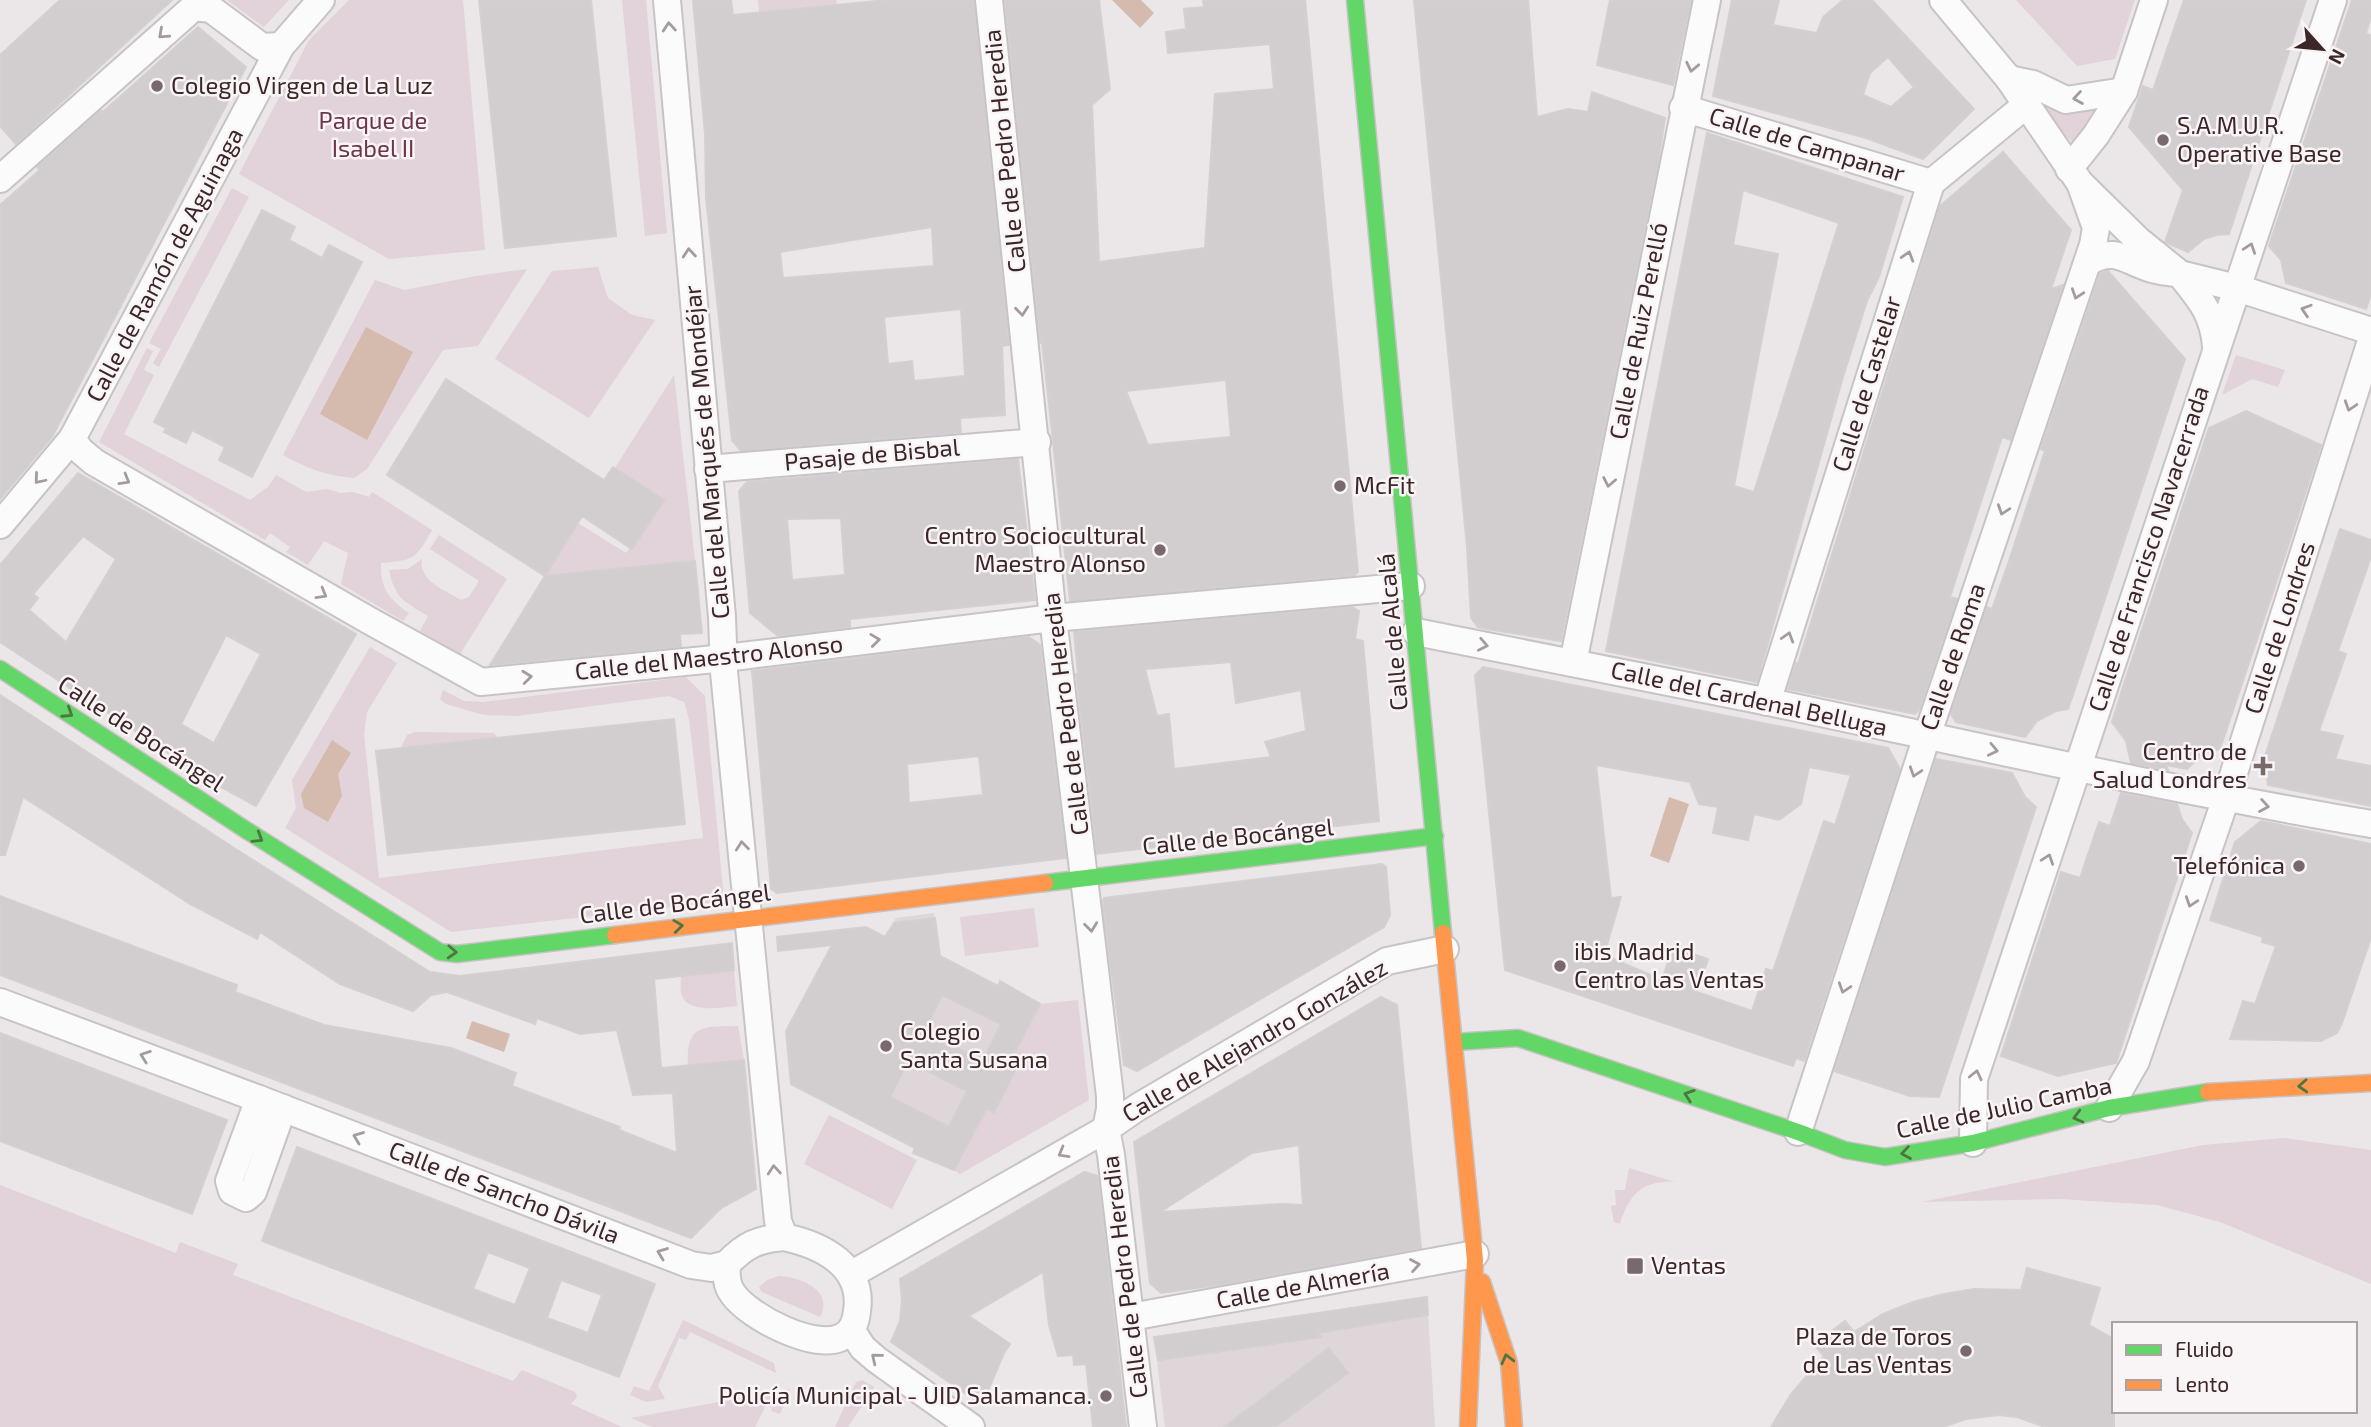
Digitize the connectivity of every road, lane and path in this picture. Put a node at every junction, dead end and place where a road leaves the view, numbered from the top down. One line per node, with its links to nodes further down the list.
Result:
1 (321, 0): 9 (street, Calle de Ramón de Aguinaga)
2 (667, 0): 25 (street, Calle del Marqués de Mondéjar, one-way to 2)
3 (989, 0): 24 (street, Calle de Pedro Heredia, one-way to 24)
4 (1355, 0): 27 (street, Calle de Alcalá)
5 (1707, 0): 13 (street, Calle de Ruiz Perelló, one-way to 13)
6 (1943, 0): 10 (street)
7 (2154, 0): 11 (street)
8 (2333, 0): 19 (street, Calle de Francisco Navacerrada, one-way to 8)
9 (281, 46): 14 (street, one-way to 14); 23 (street, Calle de Ramón de Aguinaga)
10 (2009, 79): 11 (street, one-way to 10); 12 (street)
11 (2124, 90): 15 (street)
12 (2026, 105): 15 (street); 16 (street)
13 (1684, 108): 16 (street, Calle de Campanar); 31 (street, Calle de Ruiz Perelló, one-way to 31)
14 (4, 169)
15 (2074, 176): 17 (street, Calle de Roma); 18 (street)
16 (1931, 183): 33 (street, Calle de Castelar, one-way to 16)
17 (2088, 262): 18 (street); 34 (street, Calle de Roma, one-way to 34)
18 (2180, 274): 19 (street); 22 (street)
19 (2237, 288): 20 (street, one-way to 19); 22 (street, Calle de Francisco Navacerrada)
20 (2371, 331)
21 (2371, 341): 36 (street, Calle de Londres, one-way to 36)
22 (2216, 348): 35 (street, Calle de Francisco Navacerrada)
23 (72, 439): 26 (street, Calle de Ramón de Aguinaga, one-way to 26); 30 (street, Calle del Maestro Alonso, one-way to 30)
24 (1037, 442): 25 (street, Pasaje de Bisbal); 28 (street, Calle de Pedro Heredia)
25 (708, 468): 30 (street, Calle del Marqués de Mondéjar)
26 (0, 525)
27 (1411, 586): 28 (street, Calle del Maestro Alonso); 29 (street, Calle de Alcalá)
28 (1053, 618): 30 (street, Calle del Maestro Alonso, one-way to 28); 39 (street, Calle de Pedro Heredia)
29 (1416, 632): 31 (street, Calle del Cardenal Belluga, one-way to 31); 38 (street, Calle de Alcalá)
30 (725, 658): 40 (street, Calle del Marqués de Mondéjar, one-way to 30)
31 (1573, 663): 33 (street, Calle del Cardenal Belluga)
32 (3, 675): 40 (street, Calle de Bocángel, one-way to 40)
33 (1767, 702): 34 (street, Calle del Cardenal Belluga)
34 (1927, 736): 35 (street, Calle del Cardenal Belluga, one-way to 35); 47 (street, Calle de Roma, one-way to 47)
35 (2077, 768): 36 (street, Calle del Cardenal Belluga); 48 (street, Calle de Francisco Navacerrada, one-way to 35)
36 (2226, 798): 37 (street, Calle del Cardenal Belluga, one-way to 37); 45 (street, Calle de Londres, one-way to 45)
37 (2371, 824)
38 (1435, 836): 39 (street, Calle de Bocángel); 41 (street, Calle de Alcalá)
39 (1085, 877): 40 (street, Calle de Bocángel); 46 (street, Calle de Pedro Heredia, one-way to 46)
40 (750, 917): 49 (street, Calle del Marqués de Mondéjar, one-way to 40)
41 (1446, 949): 43 (street, Calle de Alcalá); 46 (street, Calle de Alejandro González)
42 (0, 1002): 51 (street, Calle de Sancho Dávila, one-way to 42)
43 (1455, 1042): 47 (street, Calle de Julio Camba, one-way to 43); 50 (street, Calle de Alcalá)
44 (2371, 1083): 45 (street, Calle de Julio Camba, one-way to 45)
45 (2109, 1108): 48 (street, Calle de Julio Camba, one-way to 48)
46 (1105, 1129): 52 (street, Calle de Alejandro González, one-way to 52); 53 (street, Calle de Pedro Heredia)
47 (1798, 1132): 48 (street, Calle de Julio Camba, one-way to 47)
48 (1973, 1143)
49 (784, 1237): 51 (street); 52 (street)
50 (1475, 1257): 53 (street, Calle de Almería, one-way to 50); 57 (street, Calle de Alcalá); 58 (street, Calle de Alcalá, one-way to 50)
51 (727, 1264): 54 (street)
52 (852, 1274): 54 (street)
53 (1131, 1317): 56 (street, Calle de Pedro Heredia)
54 (852, 1331): 55 (street, one-way to 54)
55 (971, 1427)
56 (1143, 1427)
57 (1468, 1427)
58 (1514, 1427)

